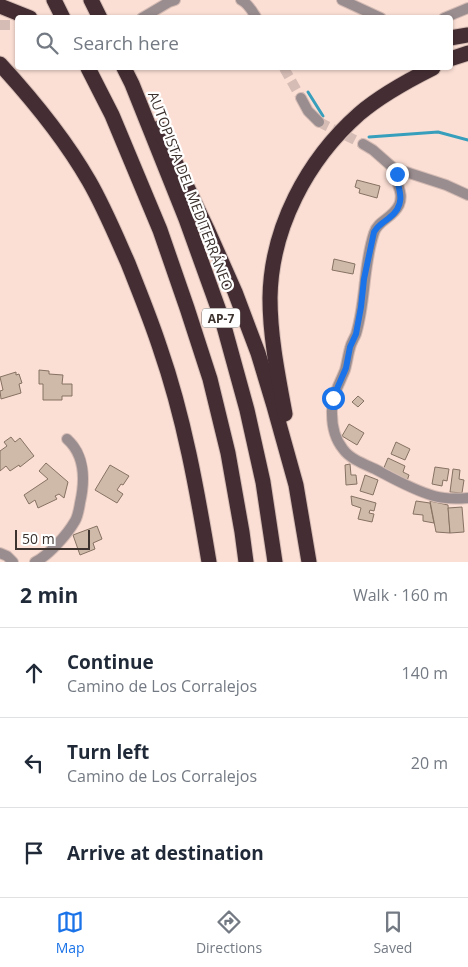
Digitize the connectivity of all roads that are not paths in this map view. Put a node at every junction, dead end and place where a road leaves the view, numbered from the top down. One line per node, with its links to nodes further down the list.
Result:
1 (54, 0): 9 (highway)
2 (91, 0): 10 (highway)
3 (175, 0): 11 (street)
4 (241, 0): 12 (street)
5 (342, 0): 13 (street)
6 (0, 6): 8 (highway)
7 (468, 8): 14 (street)
8 (22, 15)
9 (62, 15)
10 (98, 15)
11 (147, 15)
12 (254, 15)
13 (374, 15)
14 (451, 15)
15 (468, 35): 16 (highway)
16 (453, 38)
17 (468, 52): 18 (highway)
18 (453, 58)
19 (0, 64): 35 (highway)
20 (89, 70): 36 (highway, AP-7)
21 (125, 70): 23 (highway, AUTOPISTA DEL MEDITERRÁNEO / AP-7)
22 (429, 70): 30 (highway)
23 (132, 84): 30 (highway); 37 (highway, AUTOPISTA DEL MEDITERRÁNEO / AP-7)
24 (301, 98): 25 (street)
25 (319, 122)
26 (363, 144): 27 (street)
27 (398, 172): 28 (street); 31 (street)
28 (468, 195)
29 (66, 439): 34 (street)
30 (296, 485): 38 (highway)
31 (468, 498)
32 (0, 552): 33 (street)
33 (13, 562)
34 (34, 562)
35 (209, 562)
36 (246, 562)
37 (275, 562)
38 (309, 562)

